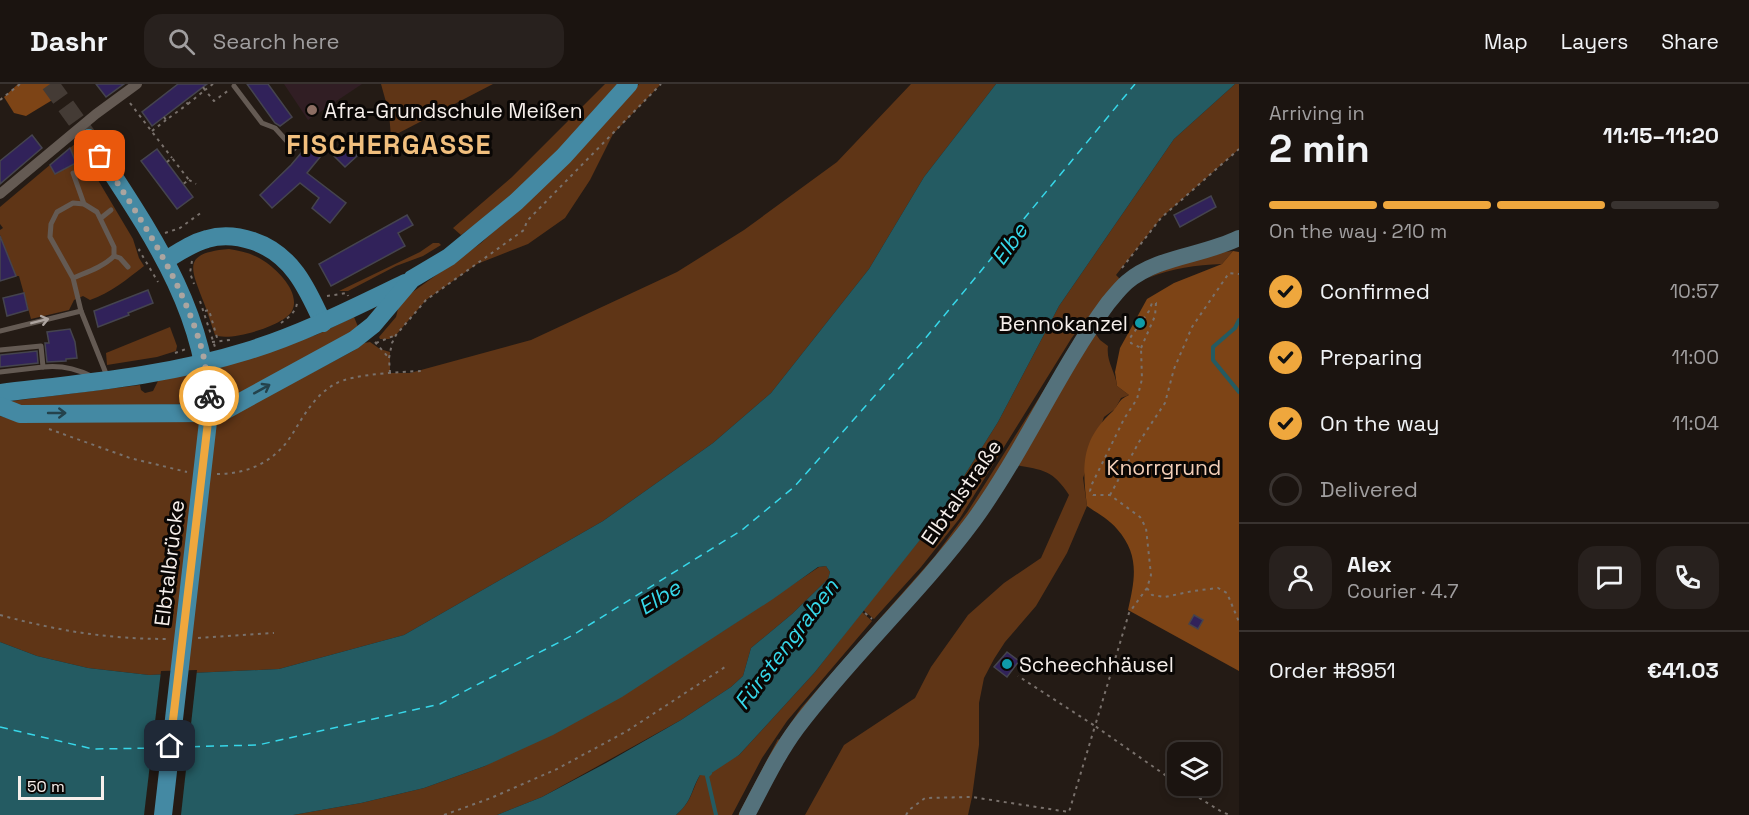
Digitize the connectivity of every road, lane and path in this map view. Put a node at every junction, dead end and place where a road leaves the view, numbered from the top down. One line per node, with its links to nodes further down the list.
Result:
1 (20, 84): 10 (path)
2 (138, 84): 9 (street)
3 (201, 84): 8 (path)
4 (213, 84): 8 (path)
5 (629, 84): 33 (main road)
6 (661, 84): 42 (path)
7 (234, 86): 8 (path); 13 (lane)
8 (206, 90): 11 (path)
9 (123, 94): 11 (path); 20 (street)
10 (0, 100)
11 (152, 131): 14 (path)
12 (88, 138): 26 (main road, Elbtalbrücke)
13 (294, 149)
14 (172, 158): 15 (path); 17 (path)
15 (167, 162)
16 (73, 173): 21 (lane)
17 (189, 180): 18 (path); 19 (path)
18 (183, 184)
19 (196, 184)
20 (0, 194)
21 (84, 204): 24 (lane); 32 (lane)
22 (111, 210): 24 (lane)
23 (202, 212): 26 (path)
24 (101, 218): 27 (lane)
25 (1239, 238): 70 (street, Elbtalstraße)
26 (146, 245): 29 (main road, Elbtalbrücke)
27 (114, 256): 30 (lane); 32 (lane)
28 (193, 259): 34 (path)
29 (166, 260): 39 (main road, Elbtalbrücke); 40 (main road)
30 (128, 267)
31 (1239, 274): 54 (path)
32 (73, 278): 38 (lane)
33 (412, 279): 40 (main road); 52 (main road, one-way to 33)
34 (196, 290)
35 (200, 300): 39 (path)
36 (297, 300): 37 (path)
37 (296, 307)
38 (81, 311): 41 (lane, one-way to 38); 50 (lane)
39 (201, 314): 43 (path); 52 (main road, Elbtalbrücke)
40 (323, 323): 50 (main road)
41 (0, 332)
42 (396, 335): 46 (path); 46 (path)
43 (218, 341)
44 (1141, 348): 44 (path); 54 (path)
45 (0, 350): 47 (lane)
46 (389, 358): 48 (path)
47 (43, 367): 49 (lane); 50 (lane)
48 (421, 371)
49 (0, 372)
50 (104, 381): 51 (main road)
51 (0, 393)
52 (209, 405): 53 (main road, one-way to 52); 68 (main road, Elbtalbrücke)
53 (0, 406)
54 (1110, 495): 55 (path)
55 (1147, 588): 59 (path); 65 (path)
56 (865, 613): 58 (path)
57 (0, 615): 62 (path)
58 (874, 621)
59 (1239, 622)
60 (274, 633): 61 (path)
61 (199, 638)
62 (175, 639)
63 (724, 667): 69 (path)
64 (1018, 676): 65 (path)
65 (1095, 726): 66 (path); 71 (path)
66 (1167, 777)
67 (1197, 796): 72 (path)
68 (163, 815)
69 (444, 815)
70 (747, 815)
71 (906, 815)
72 (1230, 815)

